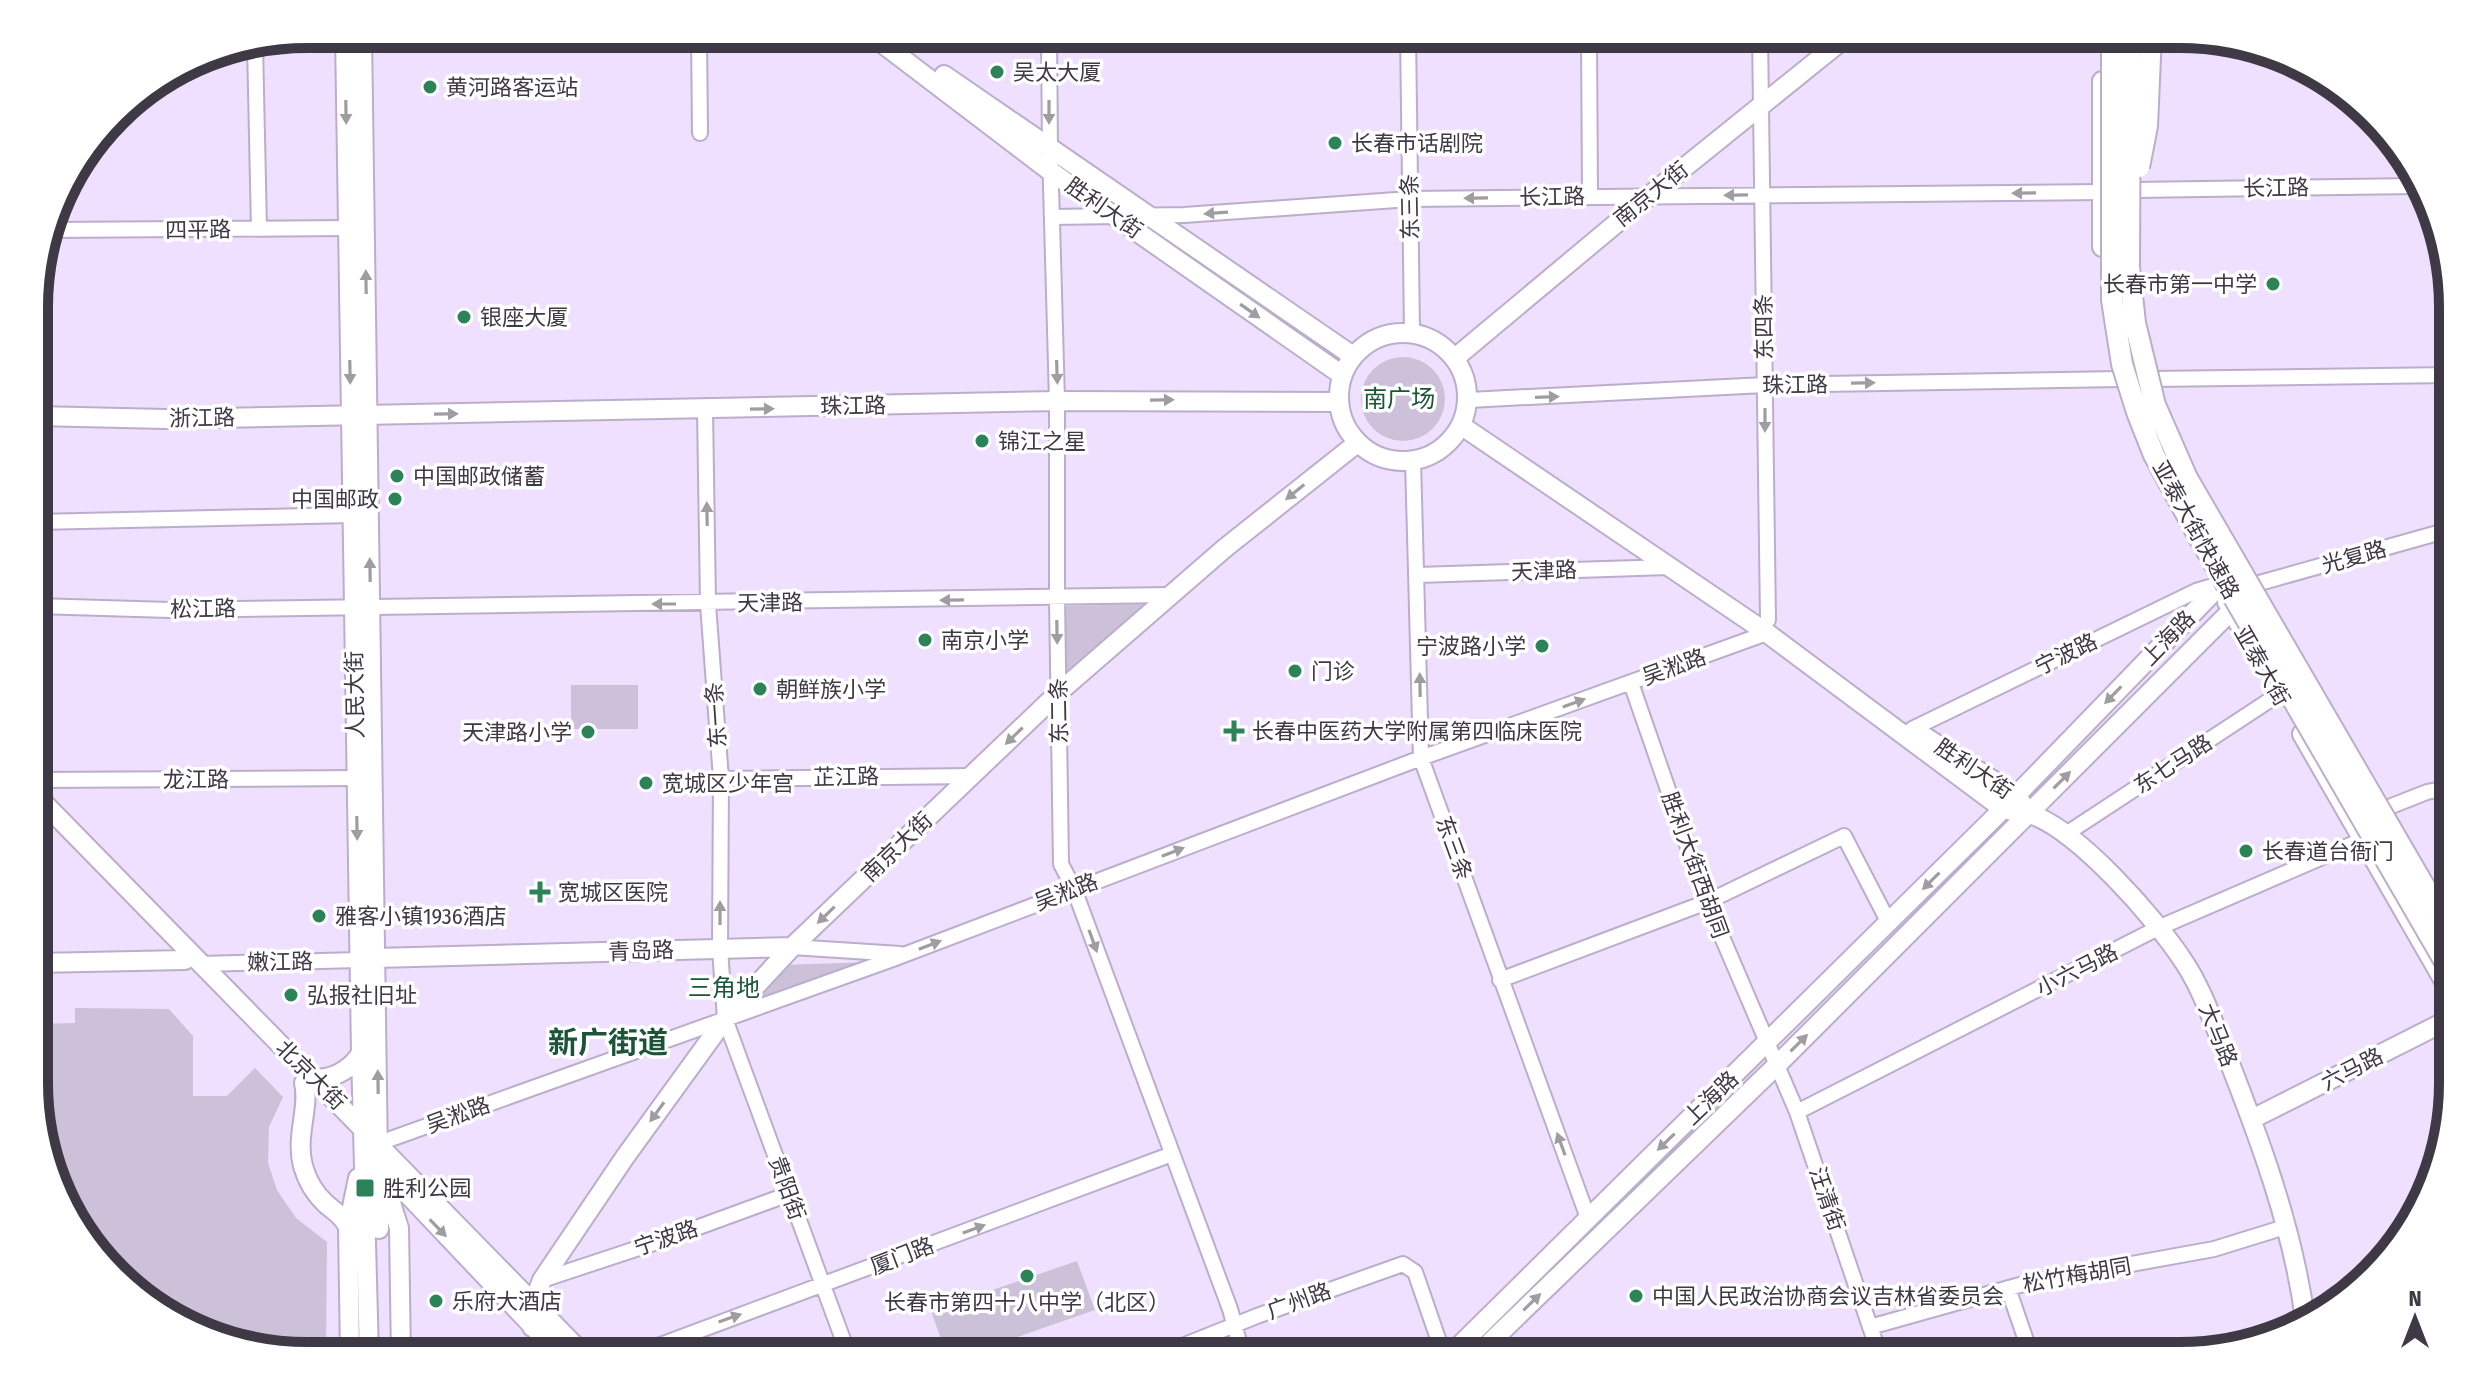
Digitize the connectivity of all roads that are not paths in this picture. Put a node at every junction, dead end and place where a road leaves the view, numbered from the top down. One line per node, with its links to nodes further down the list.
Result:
1 (1408, 48): 27 (street, 东三条)
2 (1589, 48): 25 (street)
3 (1760, 48): 17 (street, 东四条)
4 (1832, 48): 17 (main road, 南京大街)
5 (2102, 48): 23 (main road, 亚泰大街)
6 (2112, 48): 91 (highway, 亚泰大街快速路, bridge)
7 (2130, 48): 31 (highway, 亚泰大街快速路, bridge)
8 (2137, 48): 22 (main road, 亚泰大街)
9 (2150, 48): 31 (highway, bridge)
10 (353, 49): 32 (main road, 人民大街, one-way to 32)
11 (353, 49): 48 (main road, 人民大街, one-way to 11)
12 (699, 49): 18 (street)
13 (889, 49): 20 (main road, 胜利大街)
14 (907, 49): 19 (main road, 胜利大街)
15 (1049, 49): 19 (street, 东二条, one-way to 19)
16 (255, 53): 33 (street)
17 (1761, 105): 24 (street, 东四条); 26 (main road, 南京大街)
18 (700, 133)
19 (1050, 150): 20 (street, 东二条); 29 (main road, 胜利大街)
20 (1050, 171): 28 (main road, 胜利大街); 30 (street, 东二条)
21 (2408, 186): 22 (street, 长江路)
22 (2135, 190): 41 (main road, 亚泰大街)
23 (2102, 192): 24 (street, 长江路, one-way to 24); 40 (main road, 亚泰大街)
24 (1763, 195): 26 (street, 长江路, one-way to 26); 42 (street, 东四条)
25 (1590, 196): 26 (street, 长江路); 27 (street, 长江路, one-way to 27)
26 (1649, 196): 37 (main road, 南京大街)
27 (1410, 199): 29 (street, 长江路, one-way to 29); 35 (street, 东三条)
28 (1117, 216): 29 (street, 长江路); 30 (street, 长江路); 38 (main road, 胜利大街, one-way to 38)
29 (1149, 216): 36 (main road, 胜利大街)
30 (1052, 217): 43 (street, 东二条, one-way to 43)
31 (2129, 223): 86 (highway, 亚泰大街快速路, bridge)
32 (348, 228): 33 (street, 四平路); 48 (main road, 人民大街, one-way to 48)
33 (259, 229): 34 (street, 四平路)
34 (60, 230)
35 (1412, 332): 36 (main road); 37 (main road)
36 (1353, 356): 38 (main road)
37 (1455, 358): 46 (main road)
38 (1342, 375): 44 (main road)
39 (2438, 375): 41 (street)
40 (2121, 379): 42 (street, 珠江路, one-way to 40); 56 (main road, 亚泰大街)
41 (2151, 379): 57 (main road, 亚泰大街)
42 (1765, 385): 46 (street, 珠江路, one-way to 42); 64 (street, 东四条, one-way to 64)
43 (1057, 401): 44 (main road, 珠江路, one-way to 44); 45 (main road, 珠江路, one-way to 43); 59 (street, 东二条)
44 (1338, 402): 49 (main road)
45 (705, 410): 48 (main road, 珠江路, one-way to 45); 60 (street, 东一条, one-way to 45)
46 (1466, 415): 50 (main road); 54 (main road, 胜利大街); 64 (main road, 胜利大街)
47 (48, 416): 48 (main road, 浙江路)
48 (359, 416): 51 (main road, 人民大街); 61 (main road, 人民大街, one-way to 48)
49 (1356, 444): 50 (main road); 58 (main road, 南京大街, one-way to 58)
50 (1413, 460): 55 (street, 东三条)
51 (352, 515): 52 (street); 61 (main road, 人民大街)
52 (48, 522)
53 (2438, 533): 57 (street, 光复路)
54 (1669, 567): 55 (street, 天津路); 64 (main road, 胜利大街)
55 (1418, 575): 69 (street, 东三条, one-way to 55)
56 (2221, 584): 57 (main road); 63 (main road, 亚泰大街); 68 (street, 宁波路); 75 (main road, 上海路, one-way to 75)
57 (2256, 584): 63 (main road, 上海路); 76 (main road, 亚泰大街)
58 (1170, 595): 59 (street, 天津路); 66 (main road, 南京大街)
59 (1057, 598): 60 (street, 天津路, one-way to 60); 66 (street, 东二条, one-way to 66)
60 (708, 604): 61 (street, 天津路, one-way to 61); 72 (street, 东一条)
61 (362, 605): 62 (street, 松江路); 71 (main road, 人民大街); 93 (main road, 人民大街)
62 (48, 606)
63 (2231, 613): 67 (main road, 亚泰大街); 79 (main road, 上海路, one-way to 63)
64 (1767, 626): 65 (street, 吴淞路); 68 (main road, 胜利大街); 78 (main road, 胜利大街)
65 (1631, 683): 69 (street, 吴淞路, one-way to 65); 85 (street, 胜利大街西胡同)
66 (1058, 693): 70 (main road, 南京大街, one-way to 70); 83 (street, 东二条)
67 (2279, 694): 81 (street, 东七马路); 82 (main road, 亚泰大街)
68 (1912, 729): 75 (main road, 胜利大街)
69 (1421, 758): 83 (street, 吴淞路, one-way to 69); 97 (street, 东三条)
70 (971, 776): 72 (street, 芷江路); 89 (main road, 南京大街, one-way to 89)
71 (357, 778): 73 (street, 龙江路); 93 (main road, 人民大街, one-way to 93)
72 (721, 779): 90 (street, 东一条, one-way to 72)
73 (48, 780)
74 (2438, 790): 76 (street)
75 (2016, 795): 78 (main road, 上海路); 79 (main road, 胜利大街)
76 (2389, 807): 84 (main road, 亚泰大街)
77 (48, 808): 94 (main road, 北京大街)
78 (2003, 809): 79 (main road, 胜利大街); 87 (main road, 上海路, one-way to 87)
79 (2029, 814): 81 (main road, 大马路); 102 (main road, 上海路, one-way to 79)
80 (48, 819): 94 (main road, 北京大街)
81 (2066, 834): 88 (main road, 大马路)
82 (2362, 840): 88 (street, 小六马路); 96 (main road, 亚泰大街)
83 (1074, 889): 92 (street, 吴淞路, one-way to 83); 108 (street, 东二条, one-way to 108)
84 (2438, 893)
85 (1707, 902): 87 (street); 97 (street); 100 (street, 胜利大街西胡同)
86 (2438, 910)
87 (1889, 923): 100 (main road, 上海路)
88 (2158, 928): 104 (street, 小六马路); 105 (main road, 大马路)
89 (792, 947): 90 (main road, 青岛路); 92 (street, 青岛路); 98 (main road, 南京大街)
90 (720, 949): 93 (main road, 青岛路); 98 (street, 东一条)
91 (2438, 950)
92 (905, 955): 98 (street, 吴淞路)
93 (368, 959): 94 (street, 嫩江路); 101 (main road, 人民大街); 107 (main road, 人民大街, one-way to 93)
94 (193, 962): 95 (main road, 嫩江路); 103 (main road, 北京大街)
95 (48, 963)
96 (2438, 971)
97 (1500, 980): 111 (street, 东三条, one-way to 97)
98 (725, 1019): 107 (street, 吴淞路); 110 (street, 贵阳街); 114 (main road, 南京大街, one-way to 114)
99 (2438, 1025): 105 (main road, 六马路)
100 (1766, 1045): 102 (street, 汪清街); 111 (main road, 上海路, one-way to 111)
101 (361, 1053): 103 (main road); 106 (main road, 人民大街)
102 (1776, 1066): 104 (street, 汪清街); 124 (main road, 上海路, one-way to 102)
103 (309, 1080): 106 (main road, 北京大街); 107 (main road, 北京大街); 112 (main road)
104 (1797, 1112): 121 (street, 汪清街)
105 (2252, 1119): 113 (main road, 大马路)
106 (364, 1128): 107 (main road, 北京大街)
107 (372, 1146): 109 (main road, 人民大街); 112 (main road); 117 (main road, 北京大街); 128 (main road, 人民大街)
108 (1172, 1154): 115 (street, 厦门路, one-way to 108); 120 (street, 东二条)
109 (379, 1164): 119 (main road, one-way to 119); 129 (main road, 人民大街); 130 (main road)
110 (789, 1194): 114 (street, 宁波路); 115 (street, 贵阳街)
111 (1588, 1218): 123 (main road, 上海路)
112 (348, 1227): 127 (main road)
113 (2285, 1227): 116 (street, 松竹梅胡同); 118 (main road, 大马路)
114 (542, 1280): 117 (main road, 南京大街)
115 (822, 1286): 133 (street, 厦门路, one-way to 115); 134 (street, 贵阳街)
116 (2008, 1288): 121 (street, 松竹梅胡同); 126 (street)
117 (533, 1304): 119 (main road, 南京大街); 132 (main road, 北京大街)
118 (2304, 1310)
119 (532, 1327): 131 (main road)
120 (1233, 1327): 122 (street, 广州路); 135 (street, 广州路); 136 (street, 东二条)
121 (1870, 1327): 125 (street, 汪清街)
122 (1441, 1341)
123 (1462, 1341)
124 (1491, 1341)
125 (1875, 1341)
126 (2026, 1341)
127 (350, 1342)
128 (369, 1342)
129 (381, 1342)
130 (401, 1342)
131 (547, 1342)
132 (571, 1342)
133 (666, 1342)
134 (843, 1342)
135 (1195, 1342)
136 (1238, 1342)

